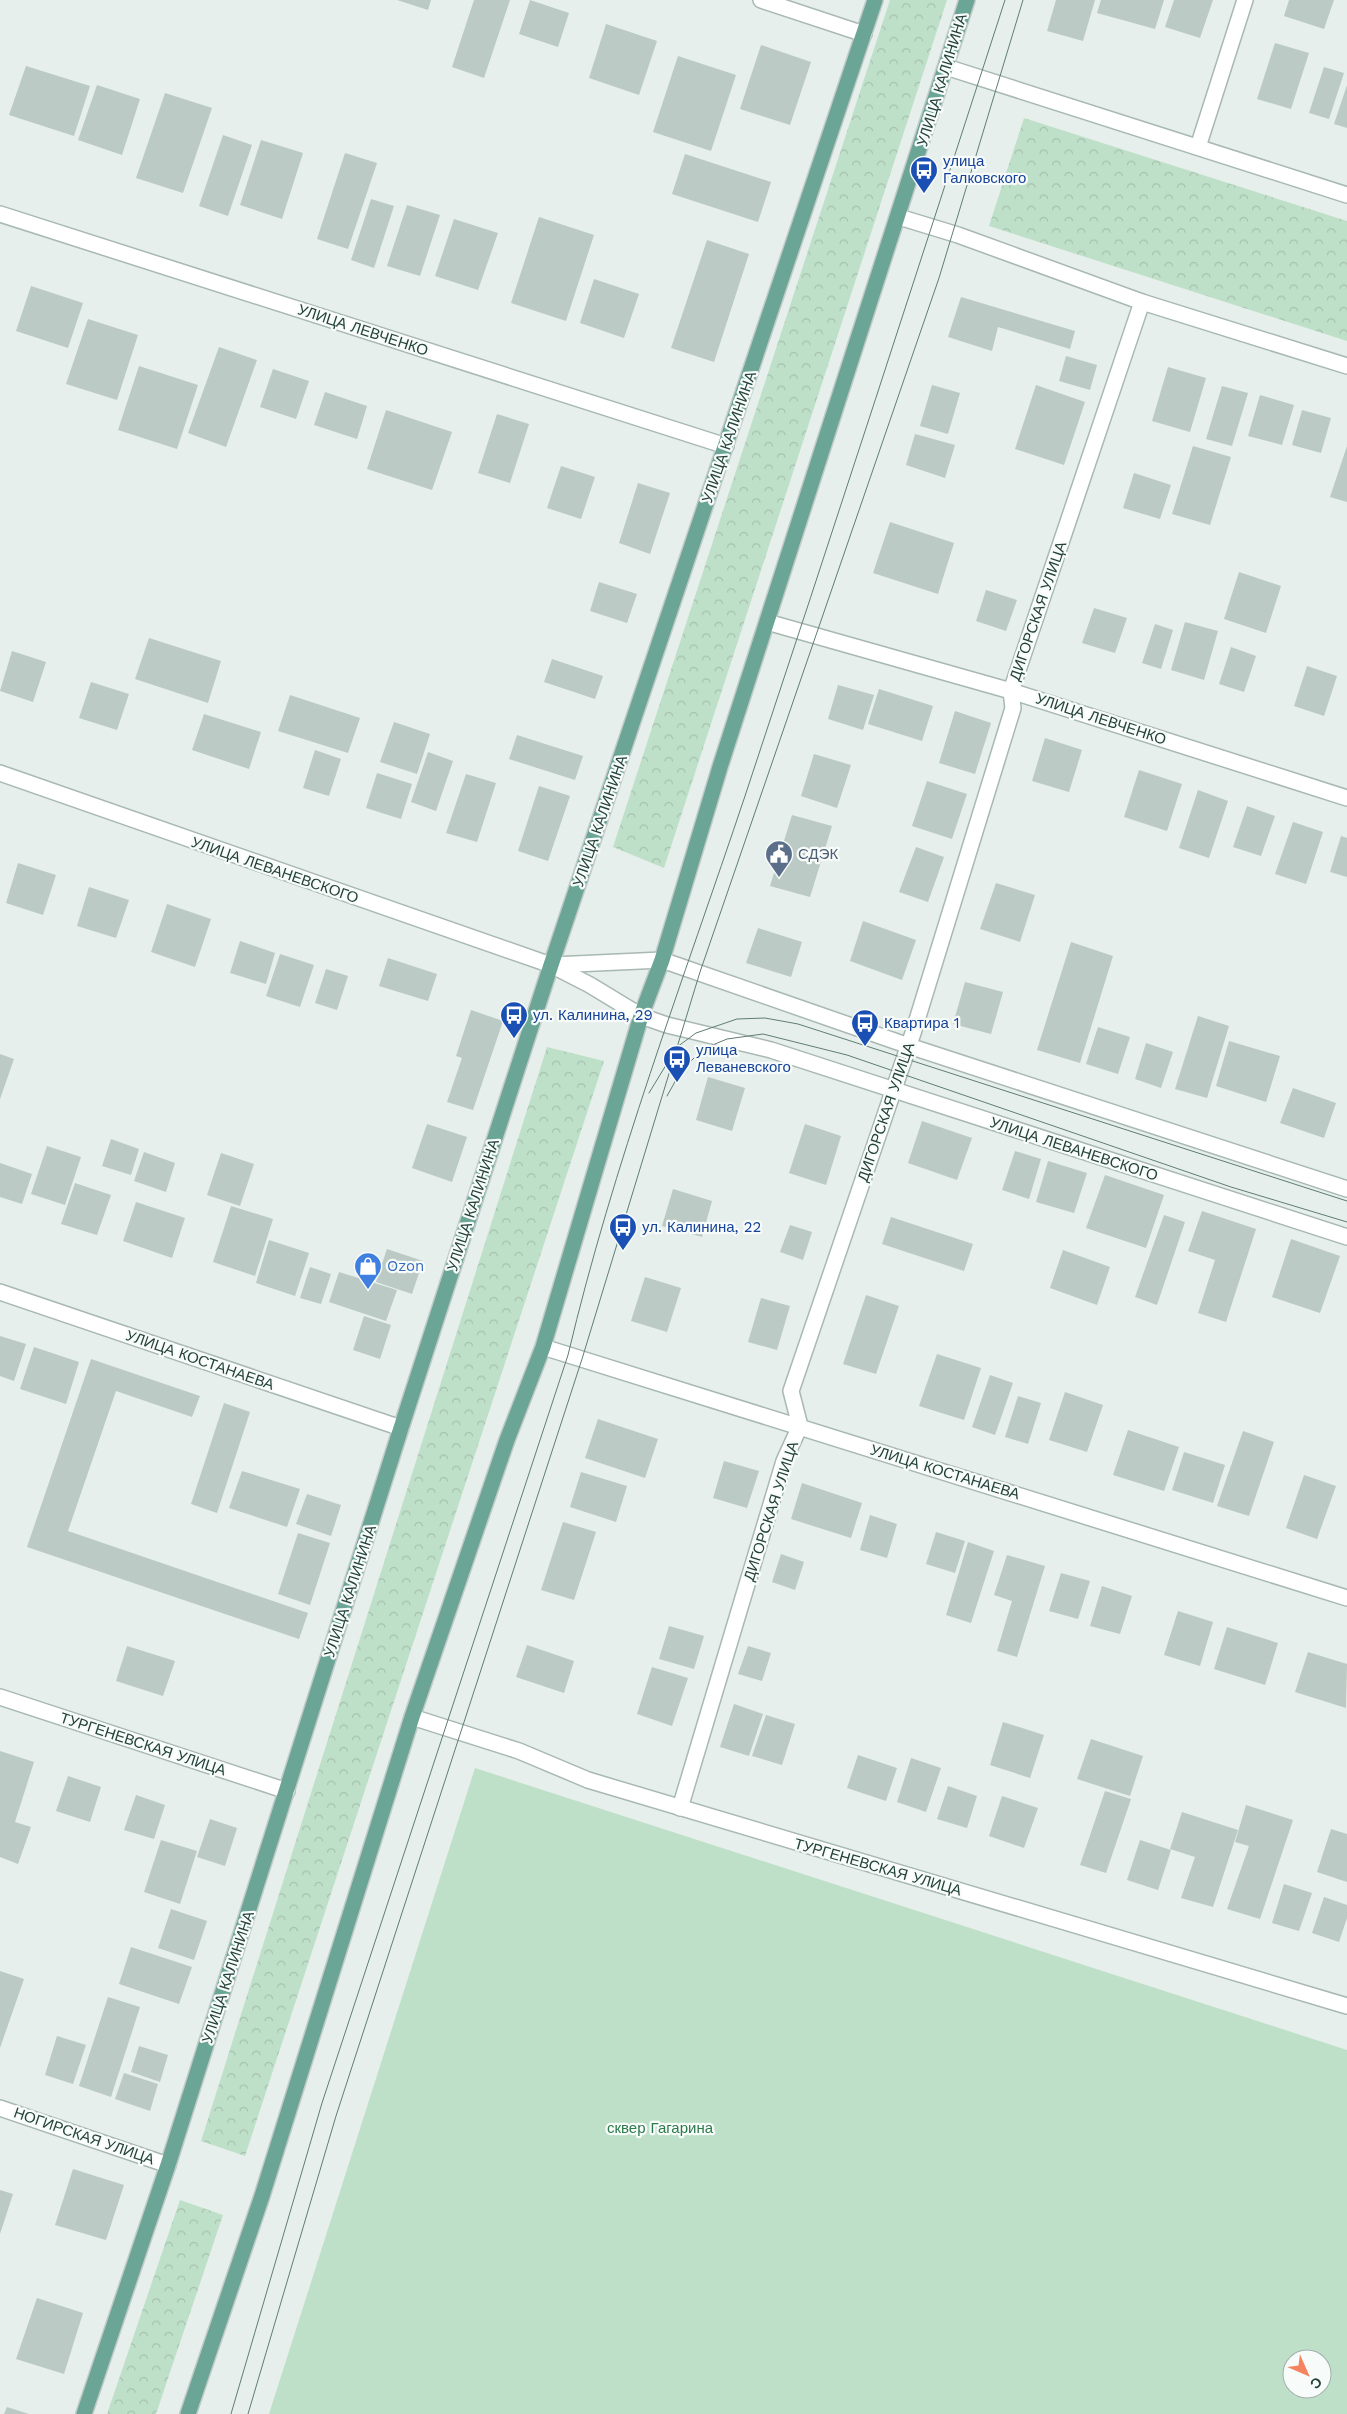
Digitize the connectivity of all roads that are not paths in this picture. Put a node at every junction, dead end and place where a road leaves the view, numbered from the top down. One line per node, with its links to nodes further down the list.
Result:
1 (761, 0): 5 (street)
2 (875, 0): 5 (main road, УЛИЦА КАЛИНИНА)
3 (967, 0): 6 (main road, УЛИЦА КАЛИНИНА)
4 (1245, 0): 7 (street)
5 (864, 34): 13 (main road, УЛИЦА КАЛИНИНА)
6 (946, 67): 7 (street); 10 (main road, УЛИЦА КАЛИНИНА)
7 (1198, 147): 8 (street)
8 (1347, 195)
9 (0, 214): 13 (street, УЛИЦА ЛЕВЧЕНКО)
10 (899, 217): 11 (street); 14 (main road, УЛИЦА КАЛИНИНА)
11 (1142, 302): 12 (street); 15 (street, ДИГОРСКАЯ УЛИЦА)
12 (1347, 366)
13 (726, 446): 19 (main road, УЛИЦА КАЛИНИНА)
14 (767, 622): 15 (street, УЛИЦА ЛЕВЧЕНКО); 18 (main road, УЛИЦА КАЛИНИНА)
15 (1011, 691): 17 (street, УЛИЦА ЛЕВЧЕНКО); 21 (street, ДИГОРСКАЯ УЛИЦА)
16 (0, 773): 19 (street, УЛИЦА ЛЕВАНЕВСКОГО)
17 (1347, 798)
18 (662, 960): 19 (street, УЛИЦА ЛЕВАНЕВСКОГО); 20 (main road, УЛИЦА КАЛИНИНА); 21 (street, УЛИЦА ЛЕВАНЕВСКОГО)
19 (551, 965): 20 (street, УЛИЦА ЛЕВАНЕВСКОГО); 28 (main road, УЛИЦА КАЛИНИНА)
20 (641, 1016): 22 (street, УЛИЦА ЛЕВАНЕВСКОГО); 26 (main road, УЛИЦА КАЛИНИНА)
21 (909, 1046): 22 (street, ДИГОРСКАЯ УЛИЦА); 23 (street, УЛИЦА ЛЕВАНЕВСКОГО)
22 (893, 1089): 24 (street, УЛИЦА ЛЕВАНЕВСКОГО); 27 (street, ДИГОРСКАЯ УЛИЦА)
23 (1347, 1189)
24 (1347, 1237)
25 (0, 1292): 28 (street, УЛИЦА КОСТАНАЕВА)
26 (543, 1347): 27 (street, УЛИЦА КОСТАНАЕВА); 31 (main road, УЛИЦА КАЛИНИНА)
27 (800, 1426): 29 (street, УЛИЦА КОСТАНАЕВА); 33 (street, ДИГОРСКАЯ УЛИЦА)
28 (401, 1428): 32 (main road, УЛИЦА КАЛИНИНА)
29 (1347, 1598)
30 (0, 1697): 32 (street, ТУРГЕНЕВСКАЯ УЛИЦА)
31 (412, 1717): 33 (street, ТУРГЕНЕВСКАЯ УЛИЦА); 38 (main road, УЛИЦА КАЛИНИНА)
32 (287, 1791): 36 (main road, УЛИЦА КАЛИНИНА)
33 (680, 1808): 34 (street, ТУРГЕНЕВСКАЯ УЛИЦА)
34 (1347, 2006)
35 (0, 2108): 36 (street, НОГИРСКАЯ УЛИЦА)
36 (168, 2165): 37 (main road, УЛИЦА КАЛИНИНА)
37 (84, 2414)
38 (188, 2414)

